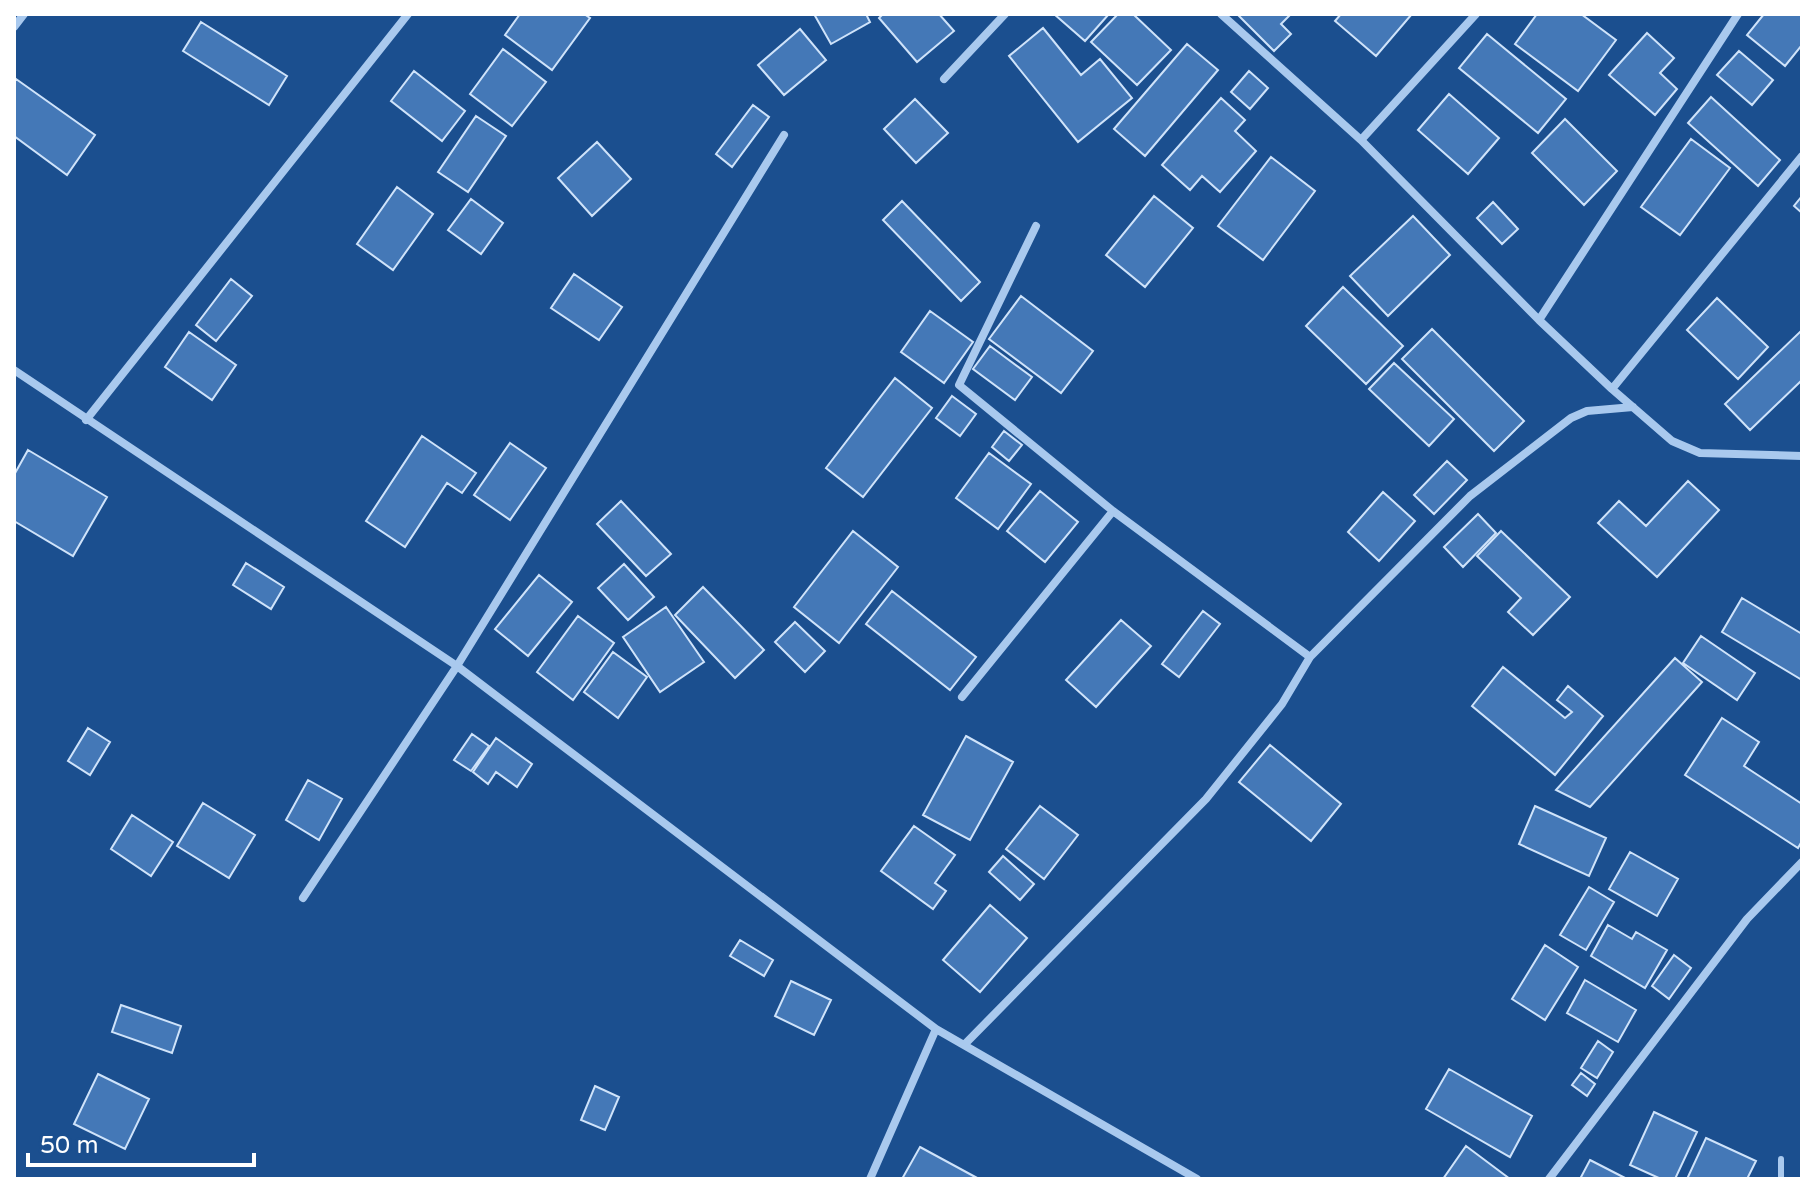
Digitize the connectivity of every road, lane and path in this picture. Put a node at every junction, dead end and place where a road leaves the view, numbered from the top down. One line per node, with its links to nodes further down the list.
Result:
1 (24, 14): 7 (street)
2 (408, 14): 17 (street)
3 (1005, 14): 8 (street)
4 (1221, 14): 10 (street)
5 (1476, 14): 10 (street)
6 (1738, 14): 13 (street)
7 (14, 27)
8 (944, 79)
9 (784, 135): 21 (street)
10 (1361, 140): 13 (street)
11 (1802, 156): 15 (street)
12 (1036, 226): 19 (street)
13 (1539, 320): 15 (street)
14 (14, 370): 17 (street)
15 (1612, 389): 16 (street)
16 (1633, 407): 18 (street); 20 (street)
17 (86, 420): 21 (street)
18 (1802, 456)
19 (1113, 511): 20 (street); 22 (street)
20 (1310, 657): 26 (street)
21 (457, 666): 24 (street); 25 (street)
22 (962, 697)
23 (1802, 862): 30 (street)
24 (303, 898)
25 (936, 1029): 26 (street); 28 (street)
26 (965, 1044): 29 (street)
27 (1781, 1159): 31 (lane)
28 (870, 1179)
29 (1197, 1179)
30 (1549, 1179)
31 (1781, 1179)

